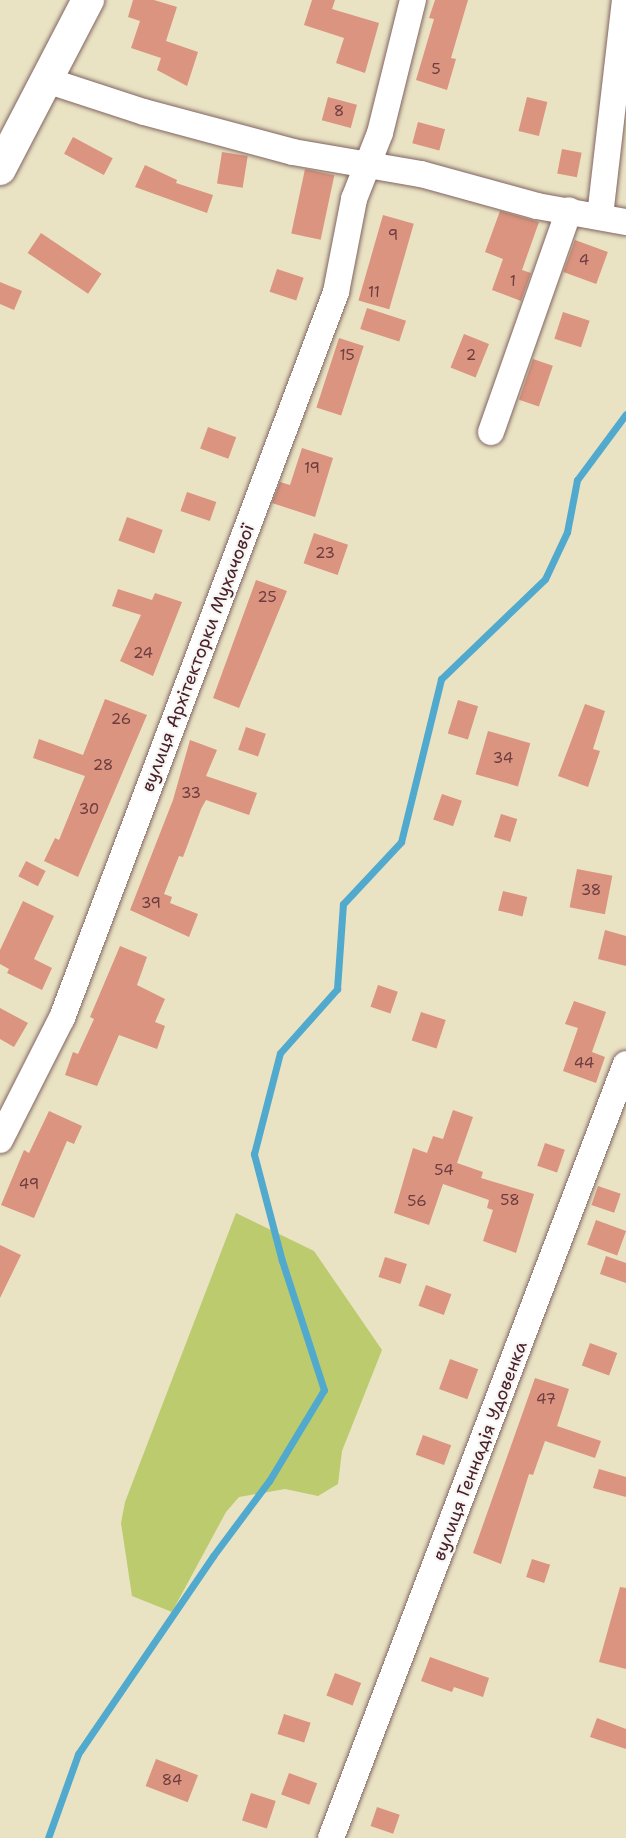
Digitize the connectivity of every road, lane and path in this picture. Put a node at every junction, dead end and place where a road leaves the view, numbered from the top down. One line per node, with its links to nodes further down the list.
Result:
1 (88, 0): 4 (street)
2 (412, 0): 5 (street, вулиця Архітекторки Мухачової)
3 (625, 0): 8 (street)
4 (46, 80): 5 (street); 6 (street)
5 (366, 164): 7 (street); 12 (street, вулиця Архітекторки Мухачової)
6 (0, 169)
7 (569, 210): 8 (street); 10 (street)
8 (600, 216): 9 (street)
9 (626, 222)
10 (491, 432)
11 (626, 1064): 13 (street, вулиця Геннадія Удовенка)
12 (0, 1140)
13 (331, 1838)

